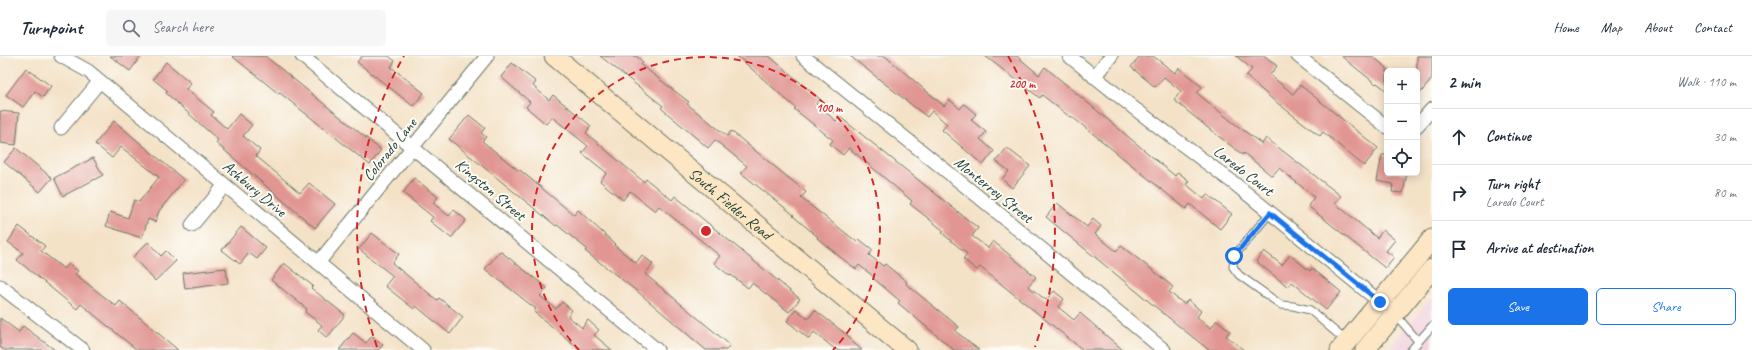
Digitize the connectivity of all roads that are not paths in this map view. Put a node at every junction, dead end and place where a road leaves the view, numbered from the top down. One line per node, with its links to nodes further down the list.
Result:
1 (61, 56): 10 (street, Ashbury Drive)
2 (302, 56): 15 (street, Kingston Street)
3 (487, 56): 15 (street, Colorado Lane)
4 (554, 56): 31 (street, South Fielder Road)
5 (802, 56): 32 (street, Monterrey Street)
6 (1069, 56): 9 (street, Laredo Court)
7 (1111, 56): 9 (street)
8 (1298, 56): 13 (street)
9 (1094, 76): 17 (street, Laredo Court)
10 (100, 81): 14 (street); 16 (street, Ashbury Drive)
11 (1432, 109): 12 (street)
12 (1420, 123)
13 (1384, 126)
14 (61, 128)
15 (413, 146): 20 (street, Colorado Lane); 30 (street, Kingston Street)
16 (225, 185): 18 (street); 20 (street, Ashbury Drive)
17 (1270, 213): 23 (street, Laredo Court); 27 (lane)
18 (192, 226)
19 (1432, 239): 23 (street)
20 (318, 262): 29 (street, Ashbury Drive)
21 (1432, 269): 24 (street)
22 (0, 286): 28 (street)
23 (1380, 302): 24 (street, Laredo Court); 27 (street)
24 (1395, 314): 26 (lane); 33 (street)
25 (1432, 326): 26 (lane)
26 (1418, 341): 34 (lane)
27 (1344, 346)
28 (83, 350)
29 (423, 350)
30 (657, 350)
31 (907, 350)
32 (1164, 350)
33 (1365, 350)
34 (1411, 350)

